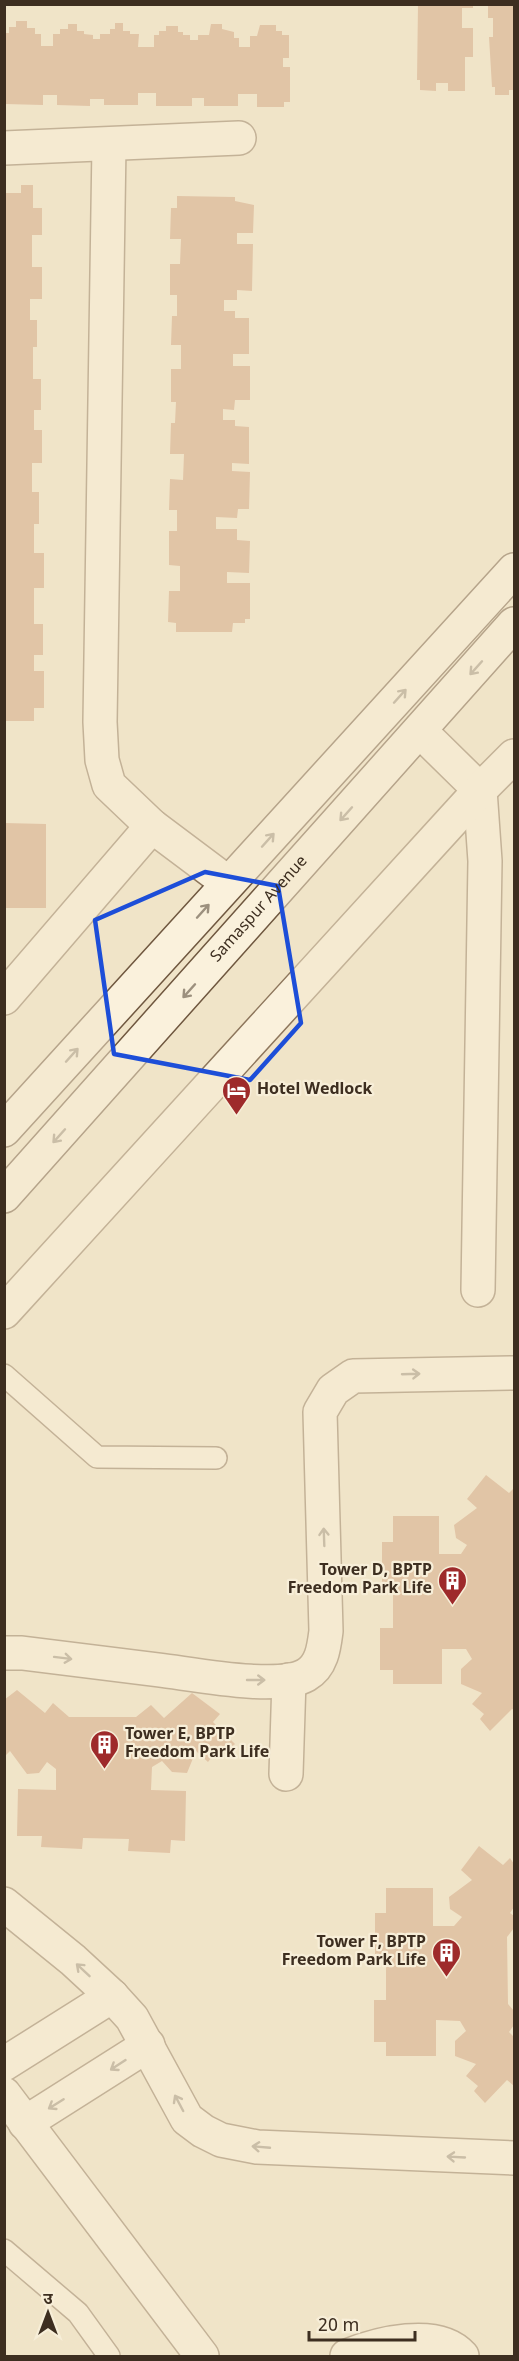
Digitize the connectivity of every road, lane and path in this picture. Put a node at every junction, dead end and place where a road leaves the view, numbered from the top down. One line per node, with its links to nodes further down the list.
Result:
1 (239, 138): 2 (street)
2 (109, 145): 3 (street); 9 (street)
3 (4, 148)
4 (514, 570): 10 (street, one-way to 4)
5 (514, 624): 6 (street, Samaspur Avenue, one-way to 6)
6 (420, 731): 8 (street); 13 (street, Samaspur Avenue, one-way to 13)
7 (514, 756): 8 (street)
8 (480, 790): 14 (street); 15 (street)
9 (152, 826): 10 (street); 11 (street)
10 (228, 883): 12 (street, one-way to 10)
11 (4, 998)
12 (4, 1130)
13 (4, 1196)
14 (478, 1290)
15 (4, 1312)
16 (514, 1373): 20 (street, one-way to 16)
17 (4, 1375): 18 (lane)
18 (216, 1458)
19 (4, 1653): 20 (street, one-way to 20)
20 (289, 1680): 21 (street)
21 (286, 1774)
22 (4, 1904): 23 (street, one-way to 22)
23 (112, 1996): 24 (street); 25 (street)
24 (148, 2045): 27 (street, one-way to 27); 28 (street, one-way to 24)
25 (4, 2064)
26 (4, 2094): 27 (street)
27 (26, 2123): 31 (street)
28 (514, 2158)
29 (4, 2250): 30 (lane)
30 (109, 2356)
31 (202, 2356)
32 (347, 2356): 33 (street)
33 (462, 2356)

